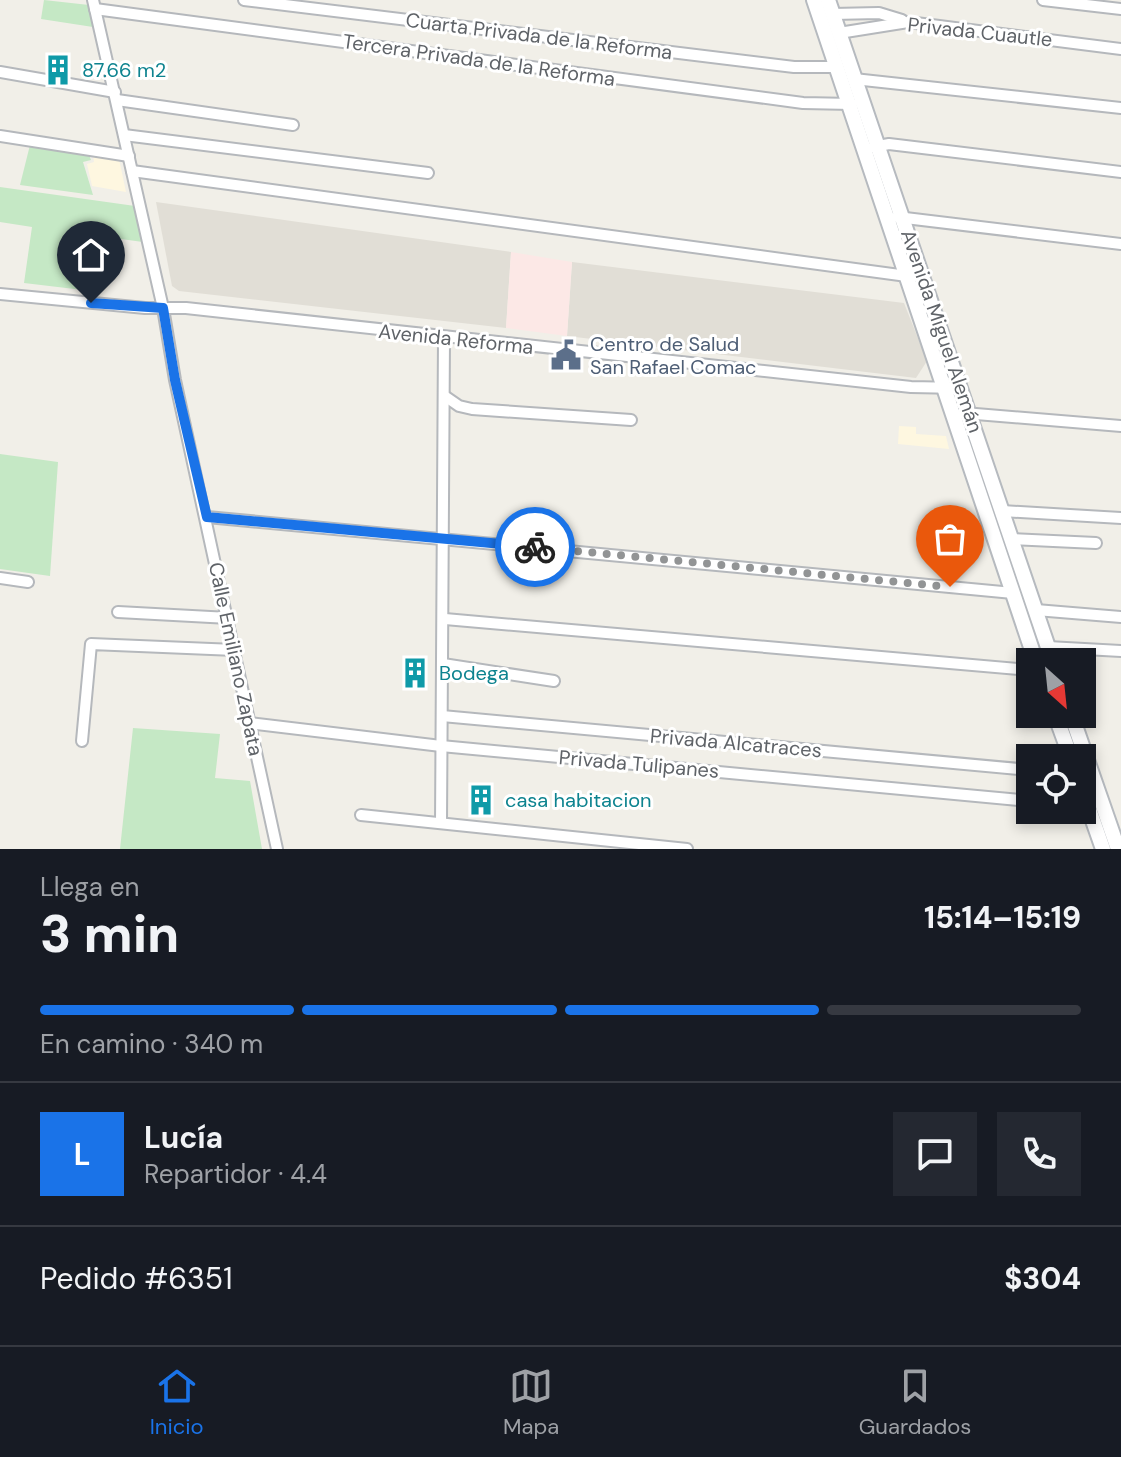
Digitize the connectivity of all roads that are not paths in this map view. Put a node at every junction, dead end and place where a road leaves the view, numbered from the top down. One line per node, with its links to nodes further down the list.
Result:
1 (244, 0): 10 (street, Cuarta Privada de la Reforma)
2 (814, 0): 10 (main road, Avenida Miguel Alemán)
3 (1043, 0): 6 (street)
4 (94, 4): 13 (street, Calle Emiliano Zapata); 14 (street, Tercera Privada de la Reforma)
5 (830, 7): 7 (street); 8 (main road, Avenida Miguel Alemán)
6 (1121, 9)
7 (908, 22): 8 (street, Privada Cuautle); 9 (street, Privada Cuautle)
8 (839, 33): 12 (main road, Avenida Miguel Alemán)
9 (1121, 49)
10 (835, 67): 14 (main road, Avenida Miguel Alemán)
11 (0, 72): 13 (street)
12 (854, 79): 14 (main road, Avenida Miguel Alemán); 15 (street)
13 (116, 96): 16 (street); 17 (street, Calle Emiliano Zapata)
14 (855, 103): 19 (main road, Avenida Miguel Alemán)
15 (1121, 108)
16 (293, 125)
17 (124, 135): 20 (street, Calle Emiliano Zapata); 23 (street)
18 (0, 136): 20 (street)
19 (871, 147): 22 (street); 24 (main road, Avenida Miguel Alemán); 25 (main road, Avenida Miguel Alemán)
20 (129, 156): 21 (street, Calle Emiliano Zapata)
21 (132, 171): 27 (street); 29 (street, Calle Emiliano Zapata)
22 (1121, 172)
23 (428, 173)
24 (887, 216): 25 (street); 27 (main road, Avenida Miguel Alemán)
25 (903, 217): 26 (street); 31 (main road, Avenida Miguel Alemán)
26 (1121, 244)
27 (907, 276): 31 (main road, Avenida Miguel Alemán)
28 (0, 294): 29 (street, Avenida Reforma)
29 (163, 308): 30 (street, Avenida Reforma); 38 (street, Calle Emiliano Zapata)
30 (444, 338): 31 (street, Avenida Reforma); 32 (street)
31 (952, 388): 33 (main road, Avenida Miguel Alemán); 34 (main road, Avenida Miguel Alemán)
32 (446, 397): 35 (street); 40 (street)
33 (969, 413): 34 (street); 36 (street); 37 (main road, Avenida Miguel Alemán)
34 (953, 414): 45 (main road, Avenida Miguel Alemán)
35 (631, 420)
36 (1121, 426)
37 (1002, 511): 39 (street); 41 (main road, Avenida Miguel Alemán)
38 (207, 517): 40 (street); 49 (street, Calle Emiliano Zapata)
39 (1121, 518)
40 (443, 538): 45 (street); 50 (street)
41 (1011, 539): 42 (street); 46 (main road, Avenida Miguel Alemán)
42 (1096, 543)
43 (0, 578): 44 (street)
44 (28, 582)
45 (1013, 593): 52 (main road, Avenida Miguel Alemán)
46 (1036, 610): 48 (street); 51 (main road, Avenida Miguel Alemán)
47 (118, 612): 49 (street)
48 (1121, 617)
49 (229, 618): 53 (street, Calle Emiliano Zapata)
50 (445, 619): 55 (street); 56 (street)
51 (1048, 647): 54 (street)
52 (1031, 648)
53 (235, 650): 59 (street, Calle Emiliano Zapata); 60 (street)
54 (1121, 651)
55 (443, 664): 57 (street); 58 (street)
56 (1016, 669)
57 (554, 681)
58 (442, 716): 61 (street); 62 (street, Privada Alcatraces)
59 (249, 723): 61 (street, Privada Tulipanes); 68 (street, Calle Emiliano Zapata)
60 (82, 741)
61 (441, 746): 63 (street, Privada Tulipanes); 66 (street)
62 (1016, 769)
63 (1016, 800)
64 (361, 815): 66 (street)
65 (1096, 815): 71 (main road)
66 (441, 823): 69 (street)
67 (1096, 824): 70 (main road)
68 (277, 849)
69 (687, 849)
70 (1103, 849)
71 (1118, 849)

